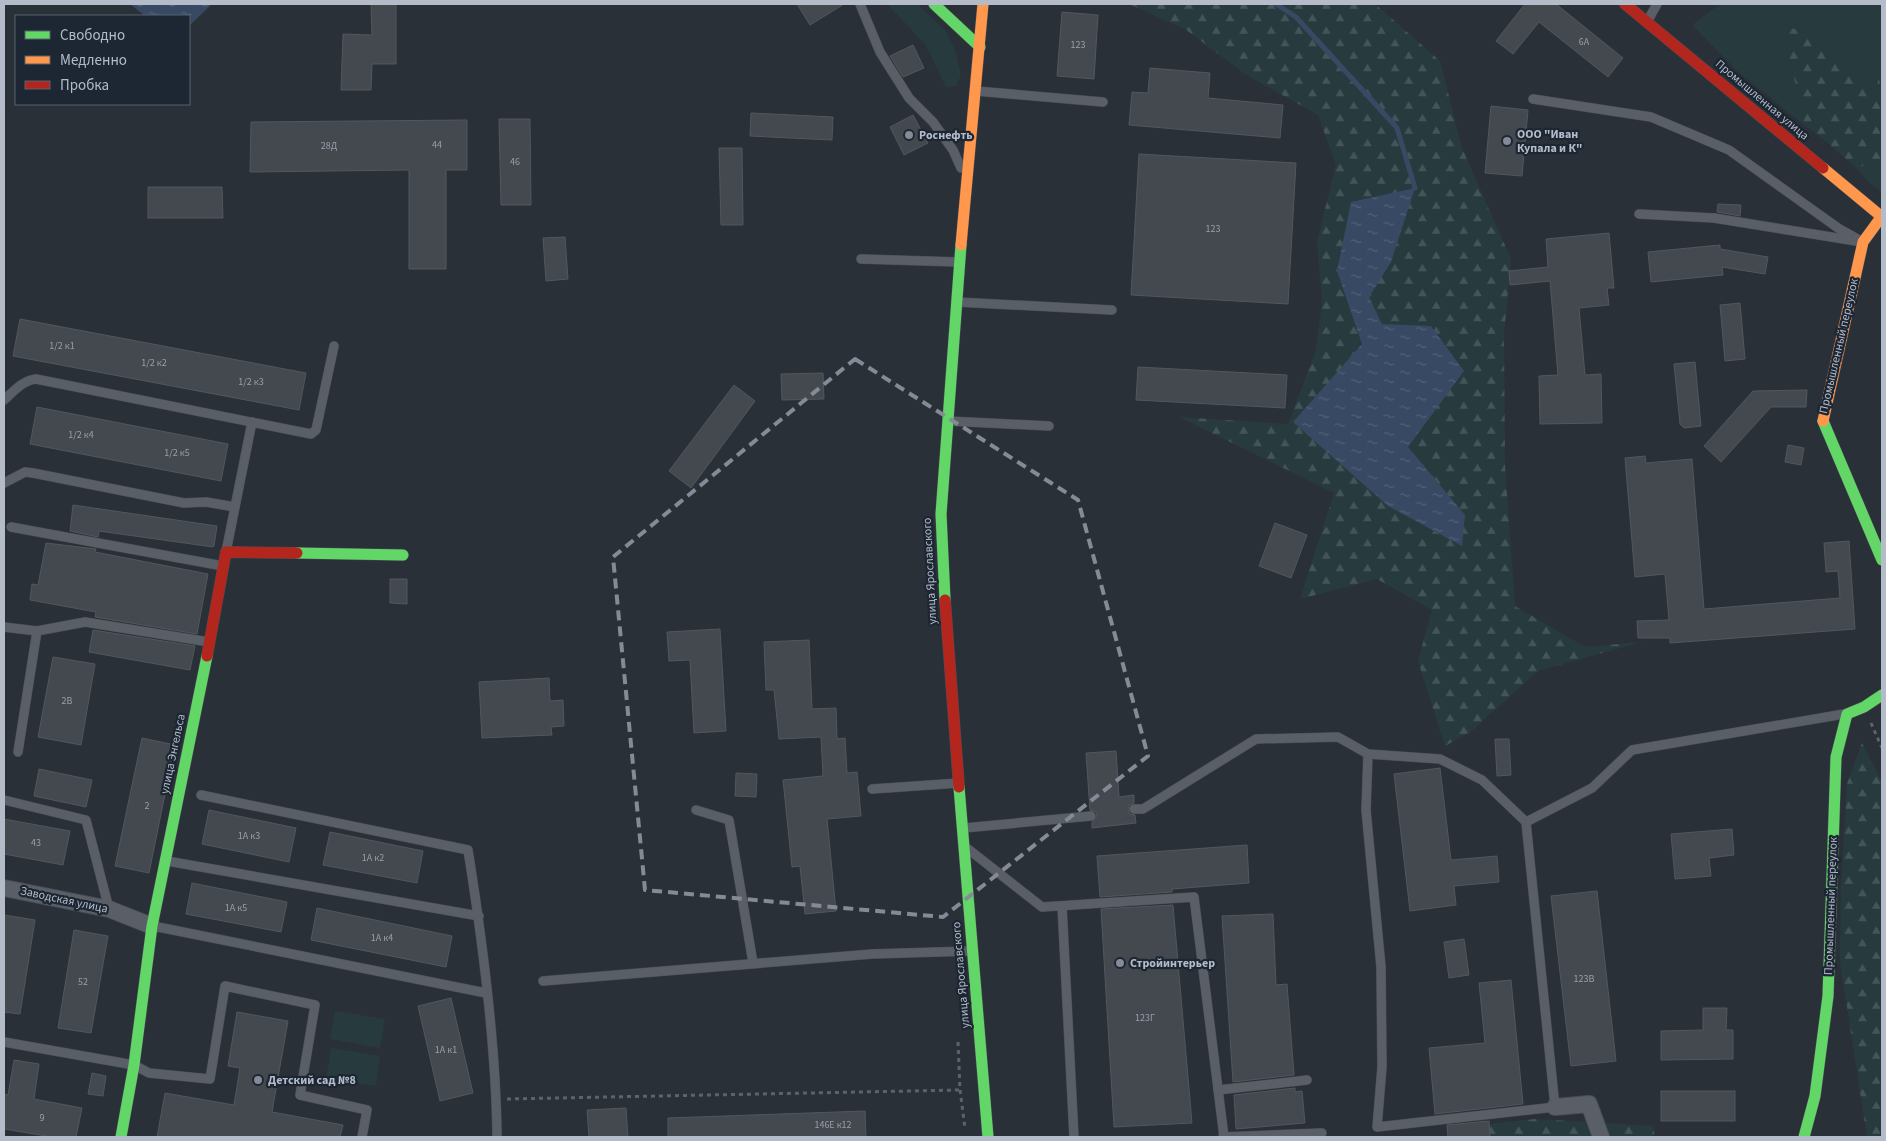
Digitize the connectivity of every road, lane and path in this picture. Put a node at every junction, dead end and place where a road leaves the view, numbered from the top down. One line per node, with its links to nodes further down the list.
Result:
1 (860, 4): 11 (lane)
2 (934, 4): 7 (street)
3 (984, 4): 7 (street, улица Ярославского)
4 (1625, 4): 6 (street, Промышленная улица)
5 (1657, 4): 6 (lane)
6 (1646, 22): 13 (street, Промышленная улица)
7 (980, 47): 8 (street, улица Ярославского)
8 (976, 91): 10 (lane); 11 (street, улица Ярославского)
9 (1533, 99): 14 (lane)
10 (1104, 102)
11 (966, 181): 16 (street, улица Ярославского)
12 (1639, 214): 14 (lane)
13 (1882, 216): 14 (street, Промышленный переулок)
14 (1863, 242): 29 (street, Промышленный переулок)
15 (861, 259): 16 (lane)
16 (960, 262): 17 (street, улица Ярославского)
17 (957, 302): 18 (lane); 21 (street, улица Ярославского)
18 (1112, 310)
19 (334, 346): 22 (lane)
20 (4, 400): 22 (lane)
21 (948, 421): 23 (lane); 40 (street, улица Ярославского)
22 (252, 422): 25 (lane)
23 (1050, 426)
24 (4, 483): 25 (lane)
25 (235, 507): 27 (lane)
26 (11, 527): 30 (lane)
27 (226, 552): 28 (street); 30 (street, улица Энгельса)
28 (403, 555)
29 (1882, 560)
30 (223, 566): 33 (street, улица Энгельса)
31 (4, 627): 32 (lane)
32 (37, 631): 33 (lane); 38 (lane)
33 (210, 642): 50 (street, улица Энгельса)
34 (1882, 695): 35 (street)
35 (1864, 707): 36 (street); 37 (path)
36 (1847, 714): 47 (lane); 75 (street, Промышленный переулок)
37 (1882, 748)
38 (18, 752)
39 (1368, 754): 44 (lane); 47 (lane); 66 (lane)
40 (959, 783): 41 (lane); 48 (street, улица Ярославского)
41 (872, 790)
42 (201, 795): 54 (lane)
43 (4, 800): 53 (lane)
44 (1134, 809)
45 (696, 810): 57 (lane)
46 (1091, 816): 48 (lane)
47 (1526, 822): 66 (lane)
48 (962, 828): 49 (street, улица Ярославского)
49 (964, 846): 52 (lane); 56 (street, улица Ярославского)
50 (166, 860): 54 (lane); 55 (street, улица Энгельса)
51 (4, 888): 53 (street, Заводская улица)
52 (1062, 906): 64 (lane); 72 (lane)
53 (109, 909): 55 (street, Заводская улица)
54 (479, 916): 59 (lane)
55 (152, 926): 59 (lane); 61 (street, улица Энгельса)
56 (972, 951): 57 (lane); 71 (street, улица Ярославского)
57 (753, 964): 58 (lane)
58 (543, 981)
59 (486, 993): 65 (lane)
60 (4, 1042): 61 (lane)
61 (134, 1065): 68 (street, улица Энгельса); 69 (lane)
62 (1307, 1080): 64 (lane)
63 (960, 1090): 65 (path)
64 (1218, 1090): 73 (lane)
65 (496, 1099): 70 (lane)
66 (1555, 1107): 74 (street)
67 (1322, 1133): 73 (lane)
68 (121, 1137)
69 (362, 1137)
70 (497, 1137)
71 (988, 1137)
72 (1074, 1137)
73 (1223, 1137)
74 (1601, 1137)
75 (1804, 1137)

